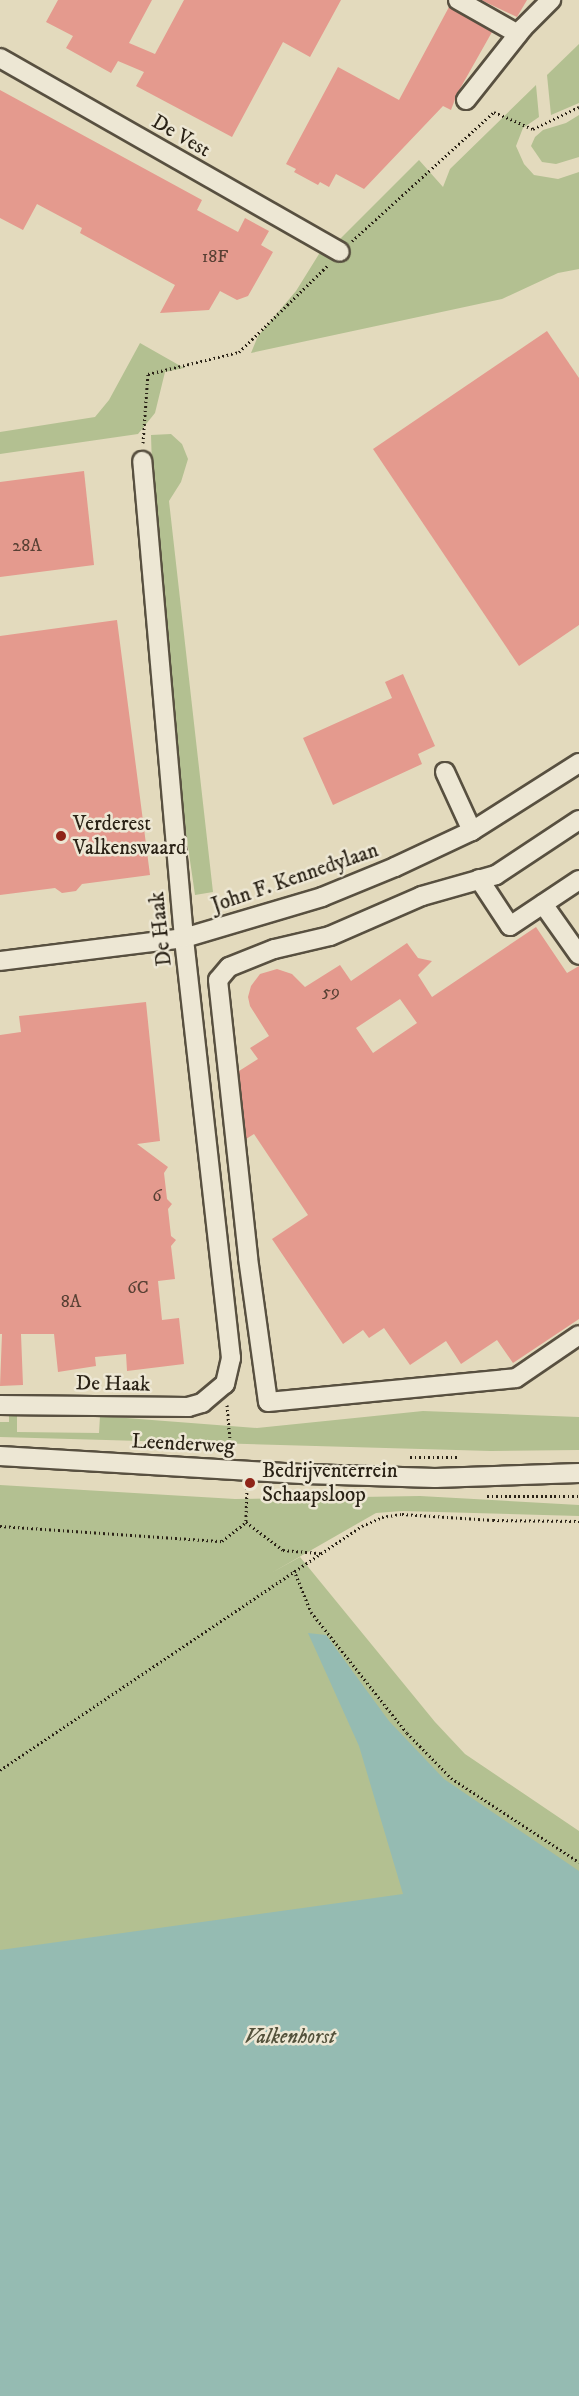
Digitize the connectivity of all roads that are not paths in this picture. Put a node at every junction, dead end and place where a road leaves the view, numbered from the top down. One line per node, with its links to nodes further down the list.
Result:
1 (458, 0): 3 (street)
2 (551, 0): 3 (street)
3 (518, 34): 5 (street)
4 (0, 58): 6 (street, De Vest)
5 (466, 100)
6 (340, 252)
7 (142, 461): 15 (street, De Haak)
8 (579, 763): 11 (street, John F. Kennedylaan)
9 (445, 772): 11 (street)
10 (579, 820): 12 (street)
11 (472, 831): 15 (street, John F. Kennedylaan)
12 (479, 879): 14 (street); 18 (street)
13 (579, 880): 14 (street)
14 (543, 904): 16 (street)
15 (184, 938): 17 (street, John F. Kennedylaan); 19 (street, De Haak)
16 (579, 955)
17 (0, 961)
18 (579, 1335)
19 (0, 1405)
20 (0, 1456): 21 (street, Leenderweg)
21 (579, 1473)

